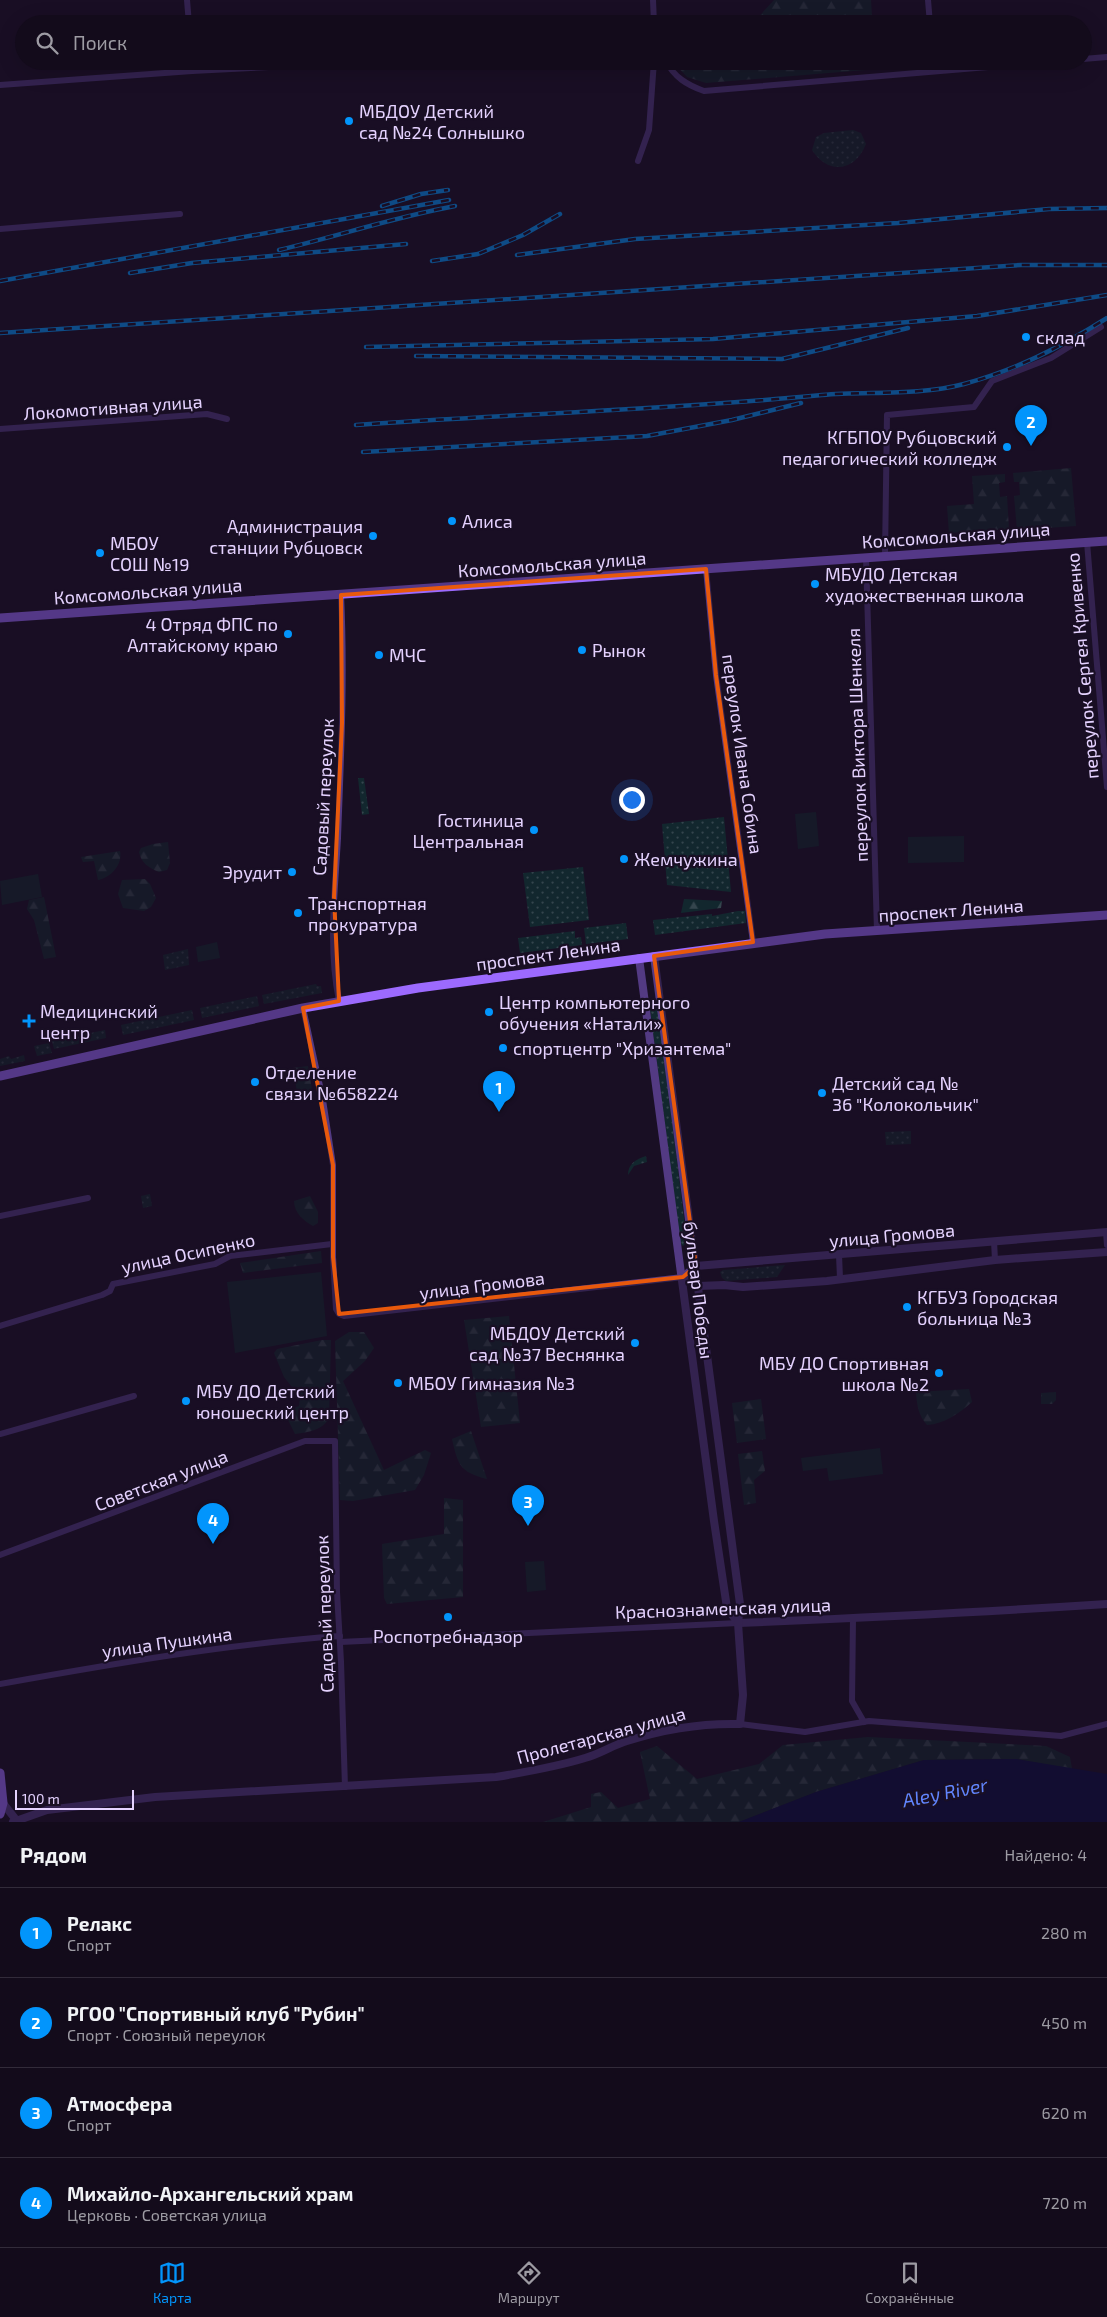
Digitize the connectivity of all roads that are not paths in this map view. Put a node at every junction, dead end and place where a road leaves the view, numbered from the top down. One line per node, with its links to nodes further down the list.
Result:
1 (187, 0): 4 (street)
2 (653, 0): 5 (street)
3 (928, 0): 6 (street)
4 (188, 15)
5 (654, 15)
6 (929, 15)
7 (1107, 58): 8 (street)
8 (1092, 59)
9 (211, 70): 13 (street)
10 (653, 70): 16 (street)
11 (671, 70): 14 (street)
12 (946, 70): 14 (street)
13 (192, 71): 15 (street)
14 (933, 71)
15 (0, 85)
16 (638, 161)
17 (180, 214): 18 (street)
18 (0, 229)
19 (1101, 327): 24 (street)
20 (227, 420): 21 (street, Локомотивная улица)
21 (0, 430)
22 (1107, 541): 23 (main road, Комсомольская улица)
23 (1087, 542): 24 (main road, Комсомольская улица); 29 (street, переулок Сергея Кривенко)
24 (885, 556): 25 (main road, Комсомольская улица)
25 (866, 558): 26 (main road, Комсомольская улица); 31 (street, переулок Виктора Шенкеля)
26 (706, 569): 27 (main road, Комсомольская улица); 32 (street, переулок Ивана Собина)
27 (341, 594): 28 (main road, Комсомольская улица); 35 (street, Садовый переулок)
28 (0, 618)
29 (1107, 787)
30 (1107, 915): 31 (main road, проспект Ленина)
31 (877, 931): 32 (main road, проспект Ленина)
32 (753, 942): 33 (main road, проспект Ленина)
33 (654, 956): 34 (main road, проспект Ленина); 47 (street, бульвар Победы)
34 (639, 958): 35 (main road, проспект Ленина); 48 (street, бульвар Победы)
35 (339, 1001): 36 (main road, проспект Ленина)
36 (304, 1008): 37 (main road, проспект Ленина); 42 (street)
37 (0, 1076)
38 (88, 1198): 39 (street)
39 (0, 1216)
40 (1107, 1232): 41 (street, улица Громова); 43 (street)
41 (994, 1241): 45 (street, улица Громова); 46 (street)
42 (332, 1244): 48 (street, улица Громова); 51 (street, улица Осипенко)
43 (1107, 1245)
44 (1107, 1252): 46 (street, улица Громова)
45 (839, 1255): 47 (street, улица Громова); 49 (street)
46 (995, 1260): 49 (street, улица Громова)
47 (696, 1266): 48 (street); 50 (street, бульвар Победы)
48 (683, 1277): 50 (street); 56 (street, бульвар Победы)
49 (840, 1278): 50 (street, улица Громова)
50 (699, 1286): 55 (street, бульвар Победы)
51 (0, 1326)
52 (134, 1396): 53 (street)
53 (0, 1434)
54 (335, 1441): 59 (street, Советская улица); 63 (street, Садовый переулок)
55 (720, 1453): 56 (street); 57 (street, бульвар Победы)
56 (705, 1455): 58 (street, бульвар Победы)
57 (730, 1520): 58 (street); 62 (street, бульвар Победы)
58 (714, 1521): 62 (street, бульвар Победы)
59 (0, 1555)
60 (1107, 1604): 61 (street, Краснознаменская улица)
61 (853, 1618): 62 (street, Краснознаменская улица); 65 (street)
62 (738, 1623): 63 (street, Краснознаменская улица); 66 (street, бульвар Победы)
63 (340, 1639): 64 (street, улица Пушкина); 69 (street, Садовый переулок)
64 (0, 1684)
65 (864, 1722): 66 (street, Пролетарская улица); 67 (street, Пролетарская улица)
66 (740, 1724): 69 (street, Пролетарская улица)
67 (1107, 1724)
68 (0, 1773): 70 (main road)
69 (345, 1787): 72 (street, Пролетарская улица)
70 (2, 1802): 71 (main road); 72 (street)
71 (0, 1814)
72 (15, 1821)

